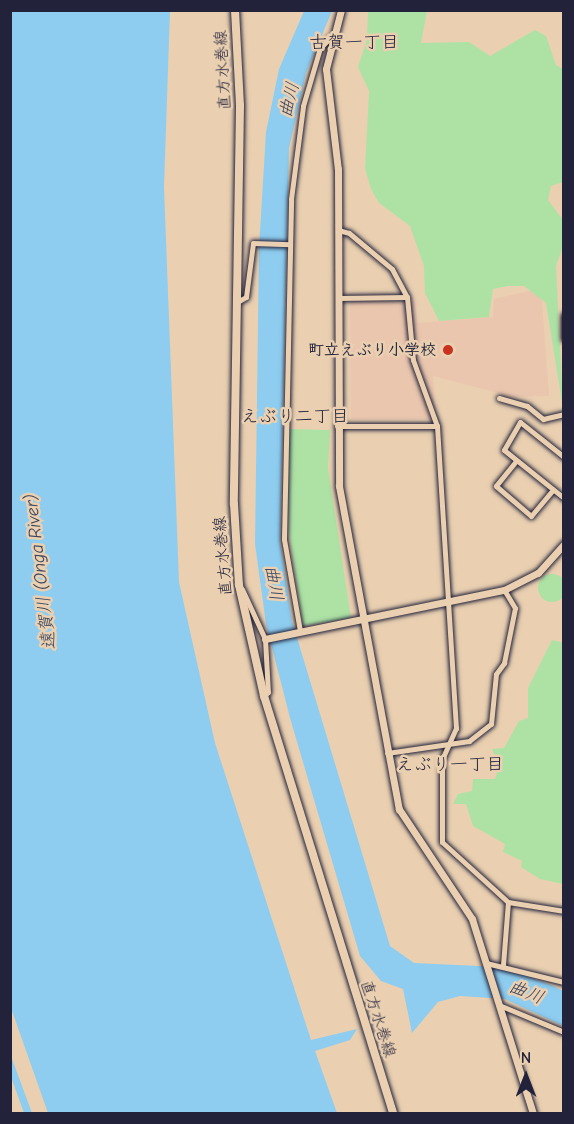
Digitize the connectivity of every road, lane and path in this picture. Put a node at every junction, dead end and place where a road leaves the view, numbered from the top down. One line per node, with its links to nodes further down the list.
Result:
1 (235, 10): 8 (main road, 直方水巻線)
2 (341, 10): 3 (street)
3 (330, 38): 4 (street); 5 (street)
4 (338, 230): 6 (street); 7 (street)
5 (290, 244): 8 (street); 24 (street)
6 (407, 297): 7 (street); 14 (street)
7 (339, 298): 13 (street)
8 (237, 302): 20 (main road, 直方水巻線)
9 (564, 315): 10 (street)
10 (563, 336)
11 (499, 399): 12 (street)
12 (564, 414)
13 (337, 426): 14 (street); 23 (street)
14 (437, 426): 22 (street)
15 (564, 457): 16 (street)
16 (516, 460): 17 (street); 17 (street)
17 (553, 490): 18 (street)
18 (564, 498)
19 (564, 544): 21 (street)
20 (239, 585): 25 (street); 26 (main road, 直方水巻線)
21 (504, 590): 22 (street); 27 (street)
22 (449, 600): 23 (street); 27 (street)
23 (363, 620): 24 (street); 28 (street)
24 (299, 632): 25 (street)
25 (265, 639): 26 (street)
26 (264, 696): 36 (main road, 直方水巻線)
27 (451, 746): 28 (street); 29 (street)
28 (387, 753): 31 (street)
29 (508, 902): 30 (street); 32 (street)
30 (564, 910)
31 (487, 965): 32 (street); 34 (street)
32 (503, 965): 33 (street)
33 (564, 982)
34 (499, 1004): 35 (street); 37 (street)
35 (564, 1032)
36 (393, 1113)
37 (532, 1113)

